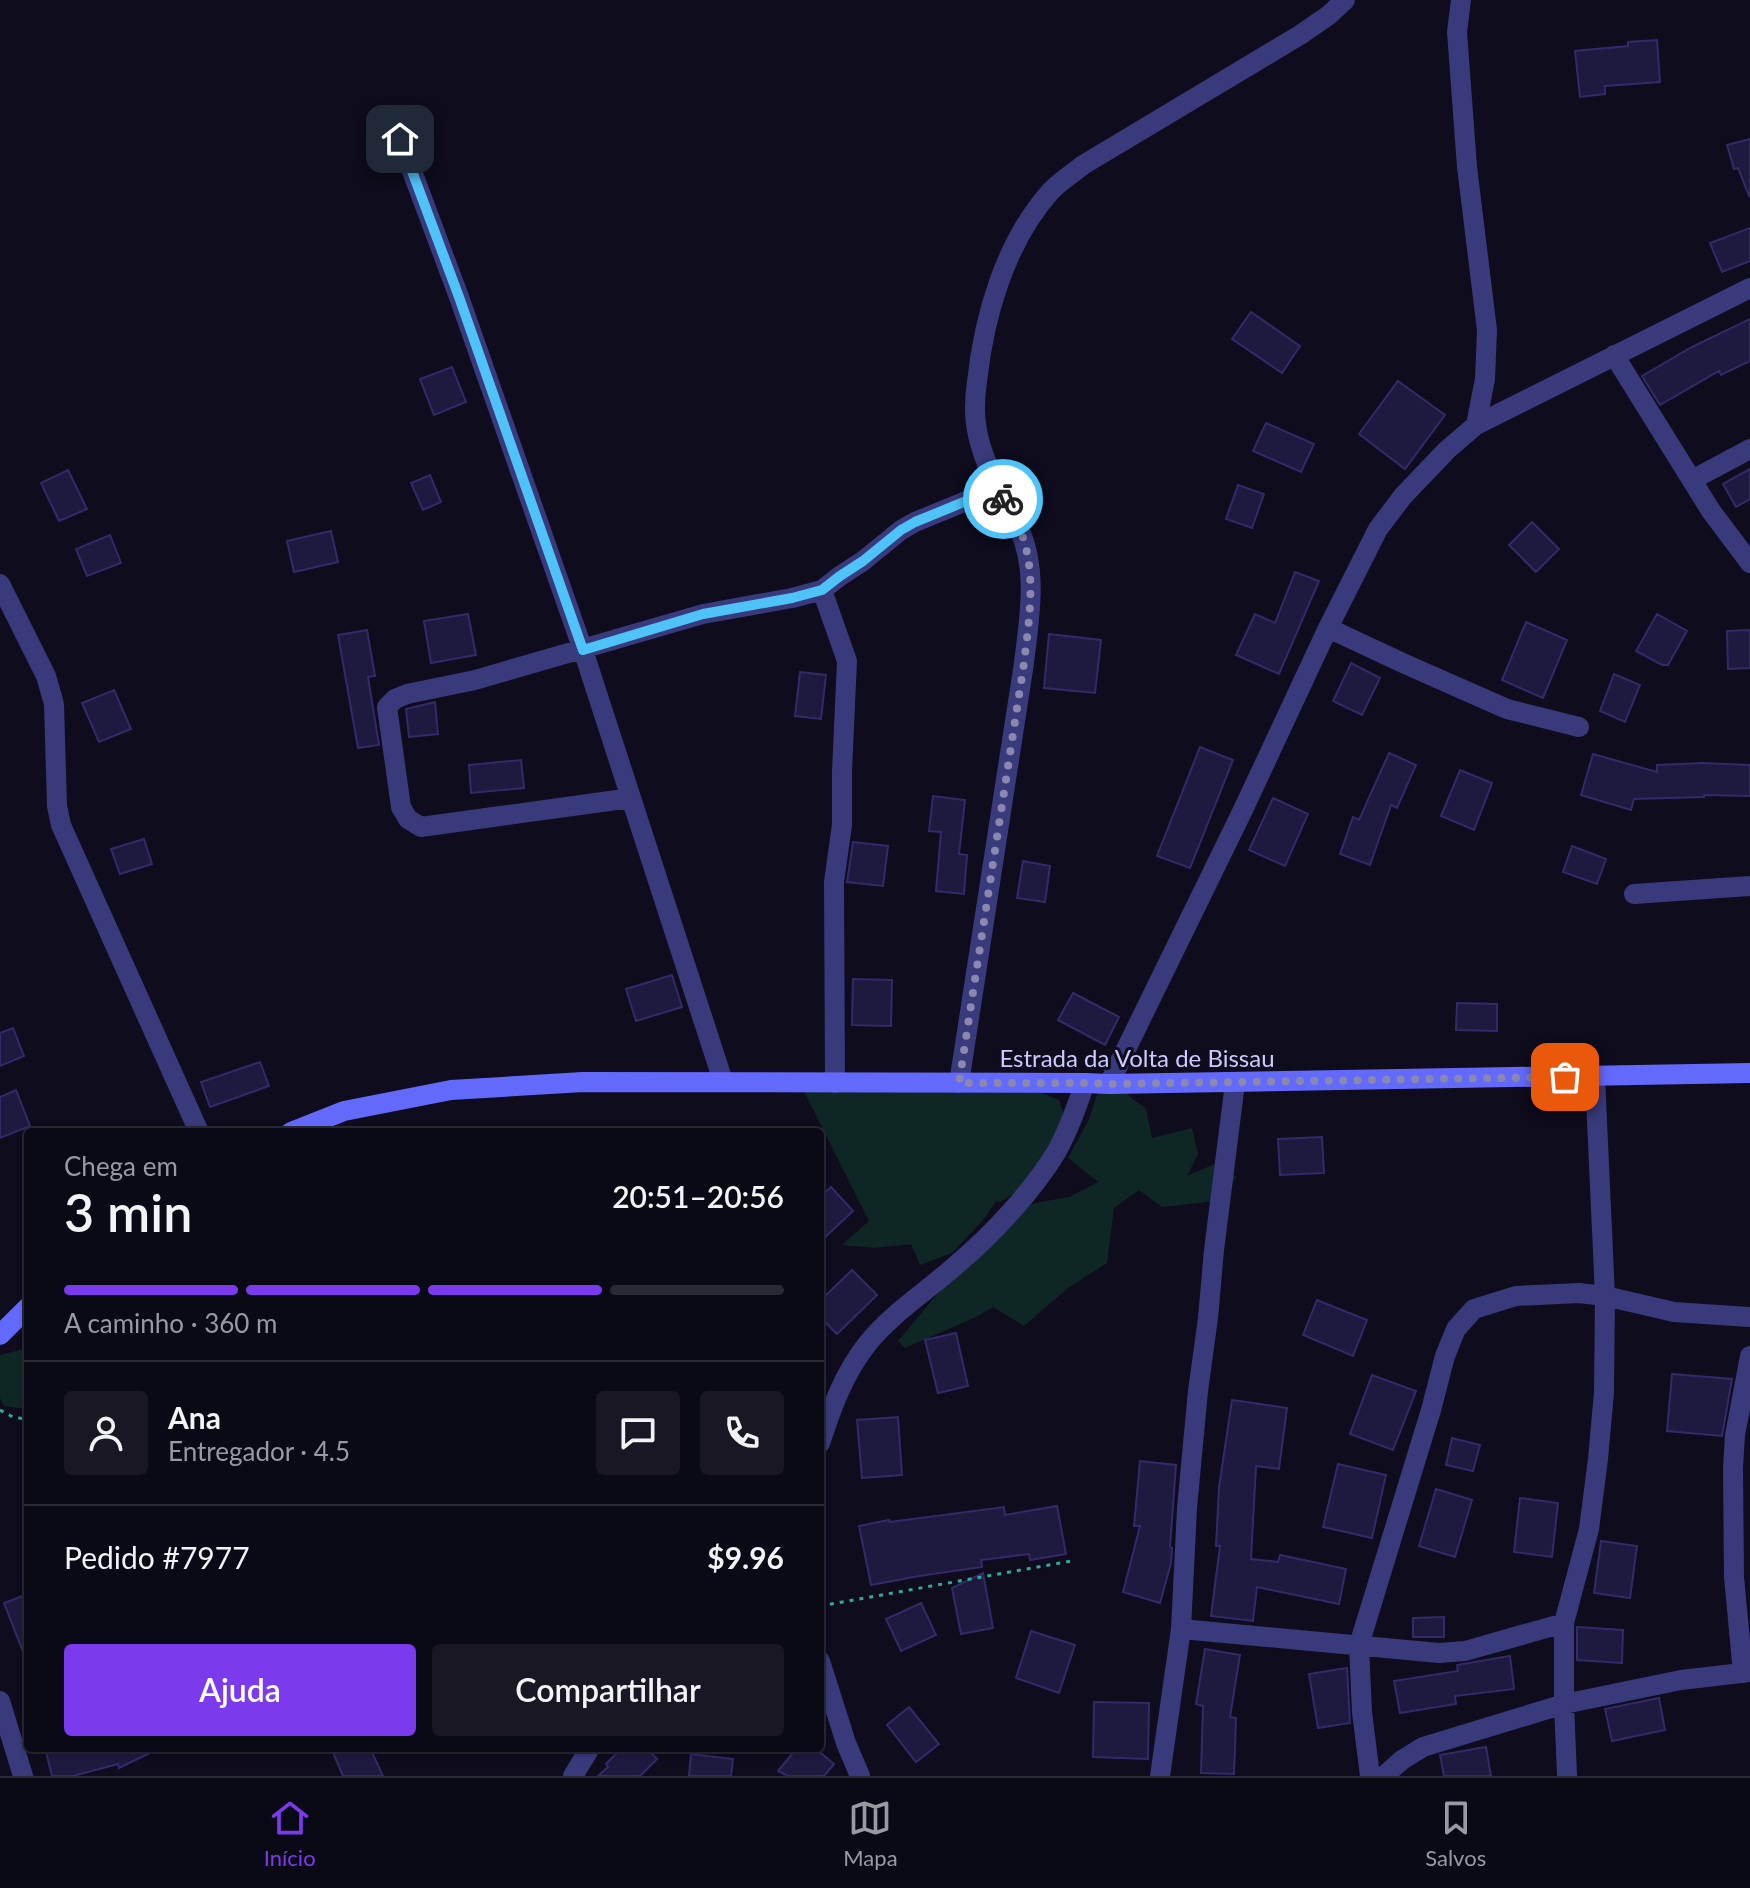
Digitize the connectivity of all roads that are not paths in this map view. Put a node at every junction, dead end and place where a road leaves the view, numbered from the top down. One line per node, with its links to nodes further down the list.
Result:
1 (1345, 0): 9 (street)
2 (1461, 0): 6 (street)
3 (400, 139): 14 (street)
4 (1750, 288): 5 (street)
5 (1614, 355): 6 (street); 8 (street)
6 (1476, 425): 13 (street)
7 (1750, 449): 8 (street)
8 (1692, 480): 10 (street)
9 (998, 488): 12 (street); 23 (street)
10 (1750, 563)
11 (0, 584): 27 (street)
12 (822, 590): 14 (street); 22 (street)
13 (1328, 628): 15 (street); 26 (street)
14 (583, 650): 16 (street); 16 (street)
15 (1579, 727)
16 (631, 798): 21 (street)
17 (1750, 886): 18 (street)
18 (1634, 894)
19 (1750, 1073): 20 (main road, Estrada da Volta de Bissau)
20 (1595, 1077): 25 (main road, Estrada da Volta de Bissau); 29 (street)
21 (723, 1081): 22 (main road, Estrada da Volta de Bissau); 28 (main road, Estrada da Volta de Bissau)
22 (835, 1083): 23 (main road, Estrada da Volta de Bissau)
23 (959, 1083): 24 (main road, Estrada da Volta de Bissau)
24 (1085, 1083): 26 (main road, Estrada da Volta de Bissau); 34 (street)
25 (1235, 1083): 26 (main road, Estrada da Volta de Bissau); 36 (street)
26 (1109, 1084)
27 (197, 1128)
28 (301, 1128)
29 (1605, 1296): 31 (street); 35 (street); 37 (street)
30 (24, 1311): 32 (main road)
31 (1750, 1317)
32 (0, 1335)
33 (1750, 1356): 38 (street)
34 (824, 1432)
35 (1564, 1623): 37 (street); 40 (street)
36 (1181, 1629): 37 (street); 47 (street)
37 (1359, 1645): 48 (street)
38 (1746, 1672): 40 (street)
39 (0, 1701): 44 (street)
40 (1564, 1704): 43 (street); 49 (street)
41 (827, 1706): 46 (street)
42 (588, 1752): 45 (street)
43 (1567, 1775)
44 (23, 1776)
45 (573, 1776)
46 (860, 1776)
47 (1160, 1776)
48 (1370, 1776)
49 (1384, 1776)

